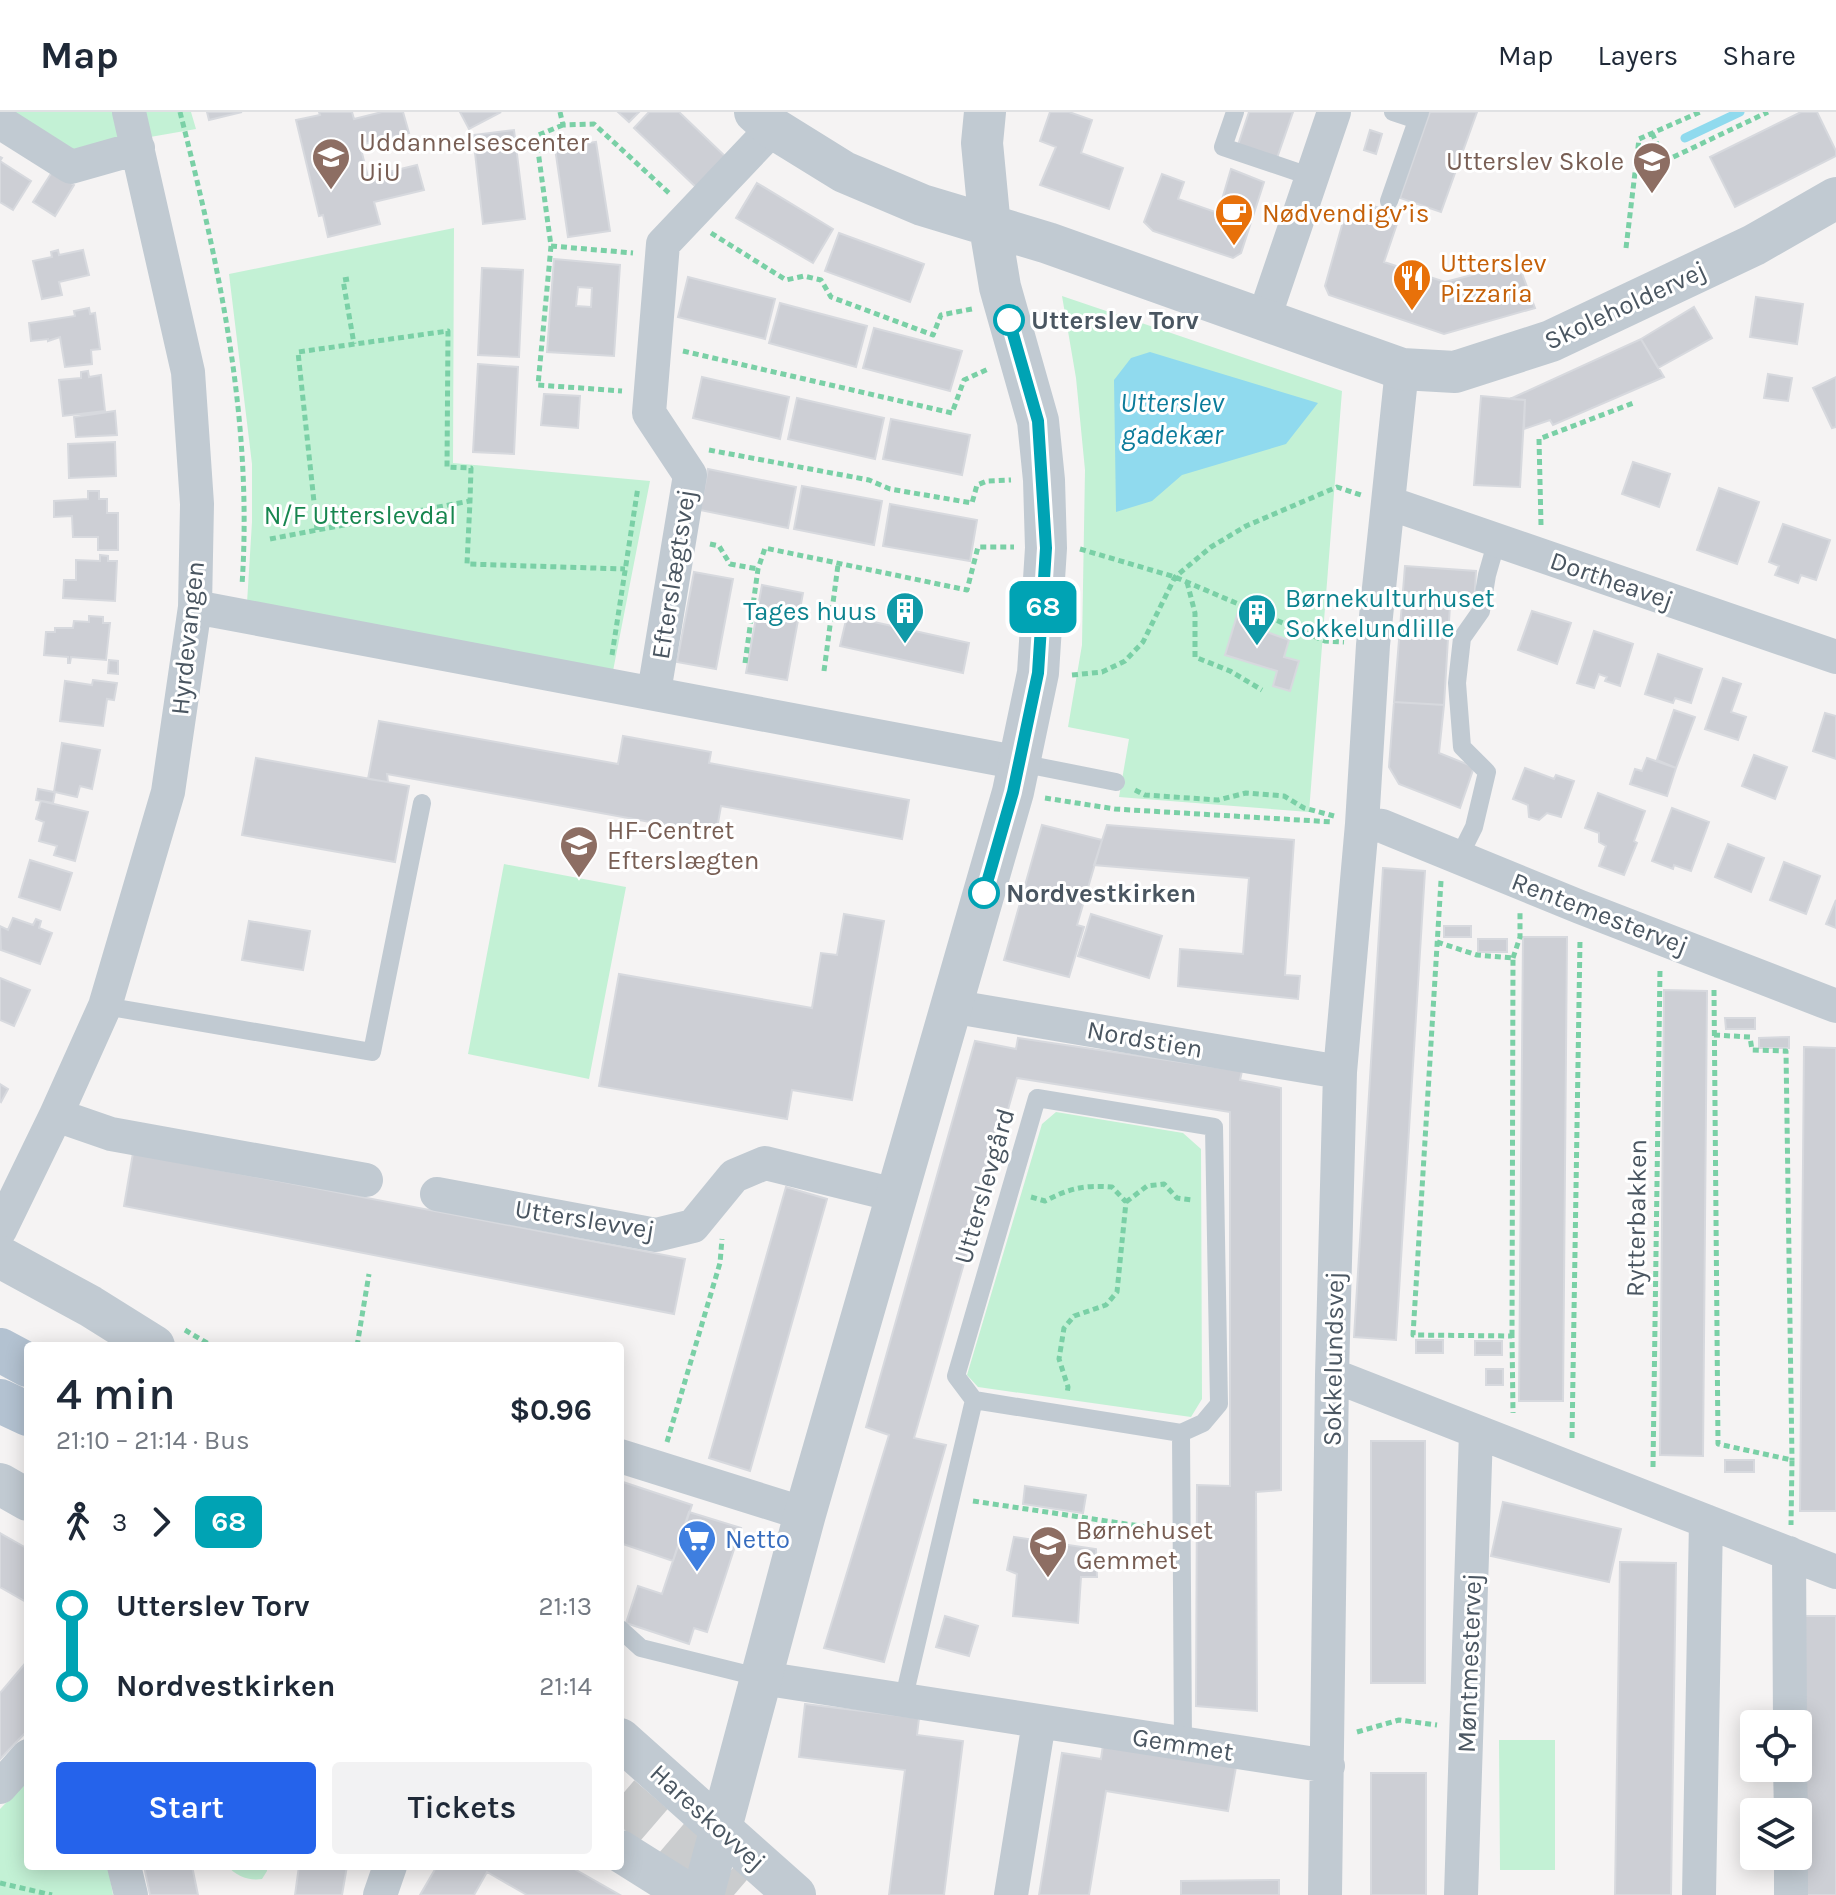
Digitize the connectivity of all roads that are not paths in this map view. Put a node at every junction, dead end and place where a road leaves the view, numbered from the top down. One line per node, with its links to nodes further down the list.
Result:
1 (129, 112): 9 (street, Hyrdevangen)
2 (985, 112): 13 (street)
3 (1235, 112): 10 (lane)
4 (1334, 112): 10 (street)
5 (1393, 112): 6 (lane)
6 (1419, 116): 12 (lane)
7 (764, 120): 13 (street); 20 (street, Efterslægtsvej)
8 (0, 122): 9 (street)
9 (138, 148): 18 (street, Hyrdevangen)
10 (1312, 177): 14 (street)
11 (1836, 198): 15 (street, Skoleholdervej)
12 (1389, 201)
13 (990, 227): 14 (street); 21 (street)
14 (1264, 318): 15 (street)
15 (1402, 369): 16 (street)
16 (1389, 503): 17 (street, Dortheavej); 24 (street)
17 (1497, 540): 19 (street, Dortheavej); 25 (lane)
18 (195, 607): 20 (street, Efterslægtsvej); 26 (street, Hyrdevangen)
19 (1836, 657)
20 (654, 692): 21 (street, Efterslægtsvej)
21 (1016, 778): 22 (lane); 27 (street)
22 (1116, 782)
23 (422, 803): 26 (lane)
24 (1362, 824): 25 (street, Rentemestervej); 29 (street, Sokkelundsvej)
25 (1451, 854): 28 (street, Rentemestervej)
26 (105, 1006): 30 (street, Hyrdevangen)
27 (950, 1006): 29 (street, Nordstien); 33 (street)
28 (1836, 1006)
29 (1340, 1072): 39 (street, Sokkelundsvej)
30 (56, 1115): 31 (street); 34 (street, Hyrdevangen)
31 (366, 1180)
32 (437, 1194): 33 (street, Utterslevvej)
33 (895, 1195): 48 (street)
34 (0, 1230)
35 (0, 1257): 36 (street)
36 (148, 1342)
37 (0, 1350): 38 (main road)
38 (24, 1363)
39 (1332, 1375): 43 (street); 59 (street, Sokkelundsvej)
40 (974, 1400): 44 (lane); 44 (lane, Utterslevgård); 54 (lane)
41 (0, 1401): 42 (main road)
42 (24, 1412)
43 (1476, 1432): 49 (street); 74 (street, Møntmestervej)
44 (1181, 1433): 58 (lane)
45 (624, 1457): 48 (street)
46 (0, 1484): 47 (street)
47 (24, 1498)
48 (805, 1514): 53 (street)
49 (1706, 1521): 50 (street); 75 (street)
50 (1789, 1553): 51 (street); 55 (street)
51 (1836, 1572)
52 (624, 1633): 53 (lane)
53 (762, 1678): 54 (street, Gemmet); 62 (street)
54 (903, 1701): 56 (street, Gemmet)
55 (1790, 1710)
56 (1039, 1722): 58 (street, Gemmet); 72 (street)
57 (624, 1743): 62 (street, Hareskovvej)
58 (1183, 1744): 59 (street, Gemmet)
59 (1328, 1750): 73 (street, Sokkelundsvej)
60 (24, 1760): 61 (street)
61 (0, 1787)
62 (720, 1831): 70 (street); 71 (street, Hareskovvej)
63 (624, 1854): 69 (street)
64 (125, 1870): 67 (street)
65 (389, 1870): 68 (street)
66 (1791, 1870): 76 (street)
67 (131, 1895)
68 (380, 1895)
69 (690, 1895)
70 (703, 1895)
71 (795, 1895)
72 (1011, 1895)
73 (1325, 1895)
74 (1461, 1895)
75 (1699, 1895)
76 (1791, 1895)

